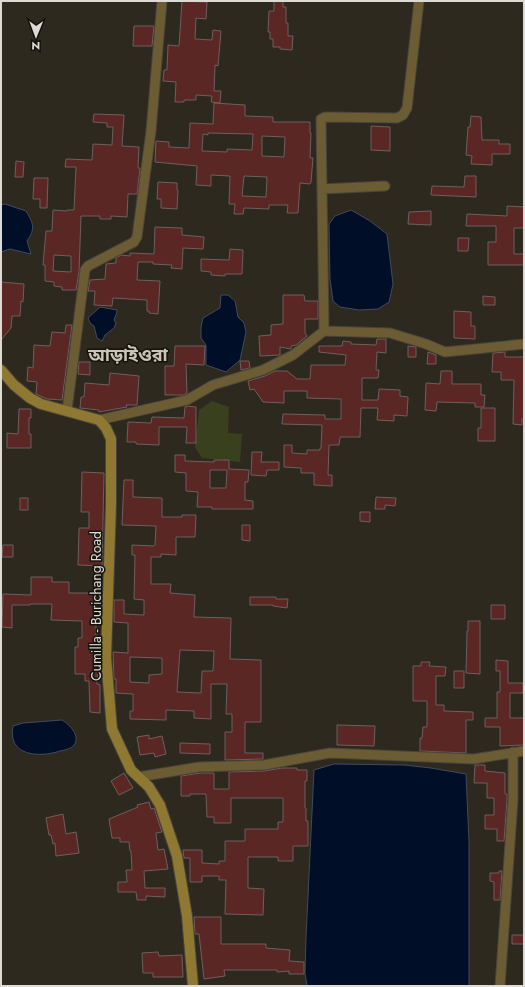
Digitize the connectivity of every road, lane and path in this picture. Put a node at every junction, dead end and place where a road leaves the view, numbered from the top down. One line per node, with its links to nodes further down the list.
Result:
1 (162, 1): 8 (street)
2 (419, 1): 4 (street)
3 (385, 186): 4 (street)
4 (322, 189): 5 (street)
5 (324, 332): 6 (street); 9 (street)
6 (524, 344)
7 (1, 370): 8 (main road)
8 (67, 410): 9 (main road)
9 (99, 420): 12 (main road, Cumilla - Burichang Road)
10 (524, 751): 11 (street)
11 (513, 752): 12 (street); 14 (street)
12 (138, 776): 13 (main road, Cumilla - Burichang Road)
13 (193, 986)
14 (500, 986)

